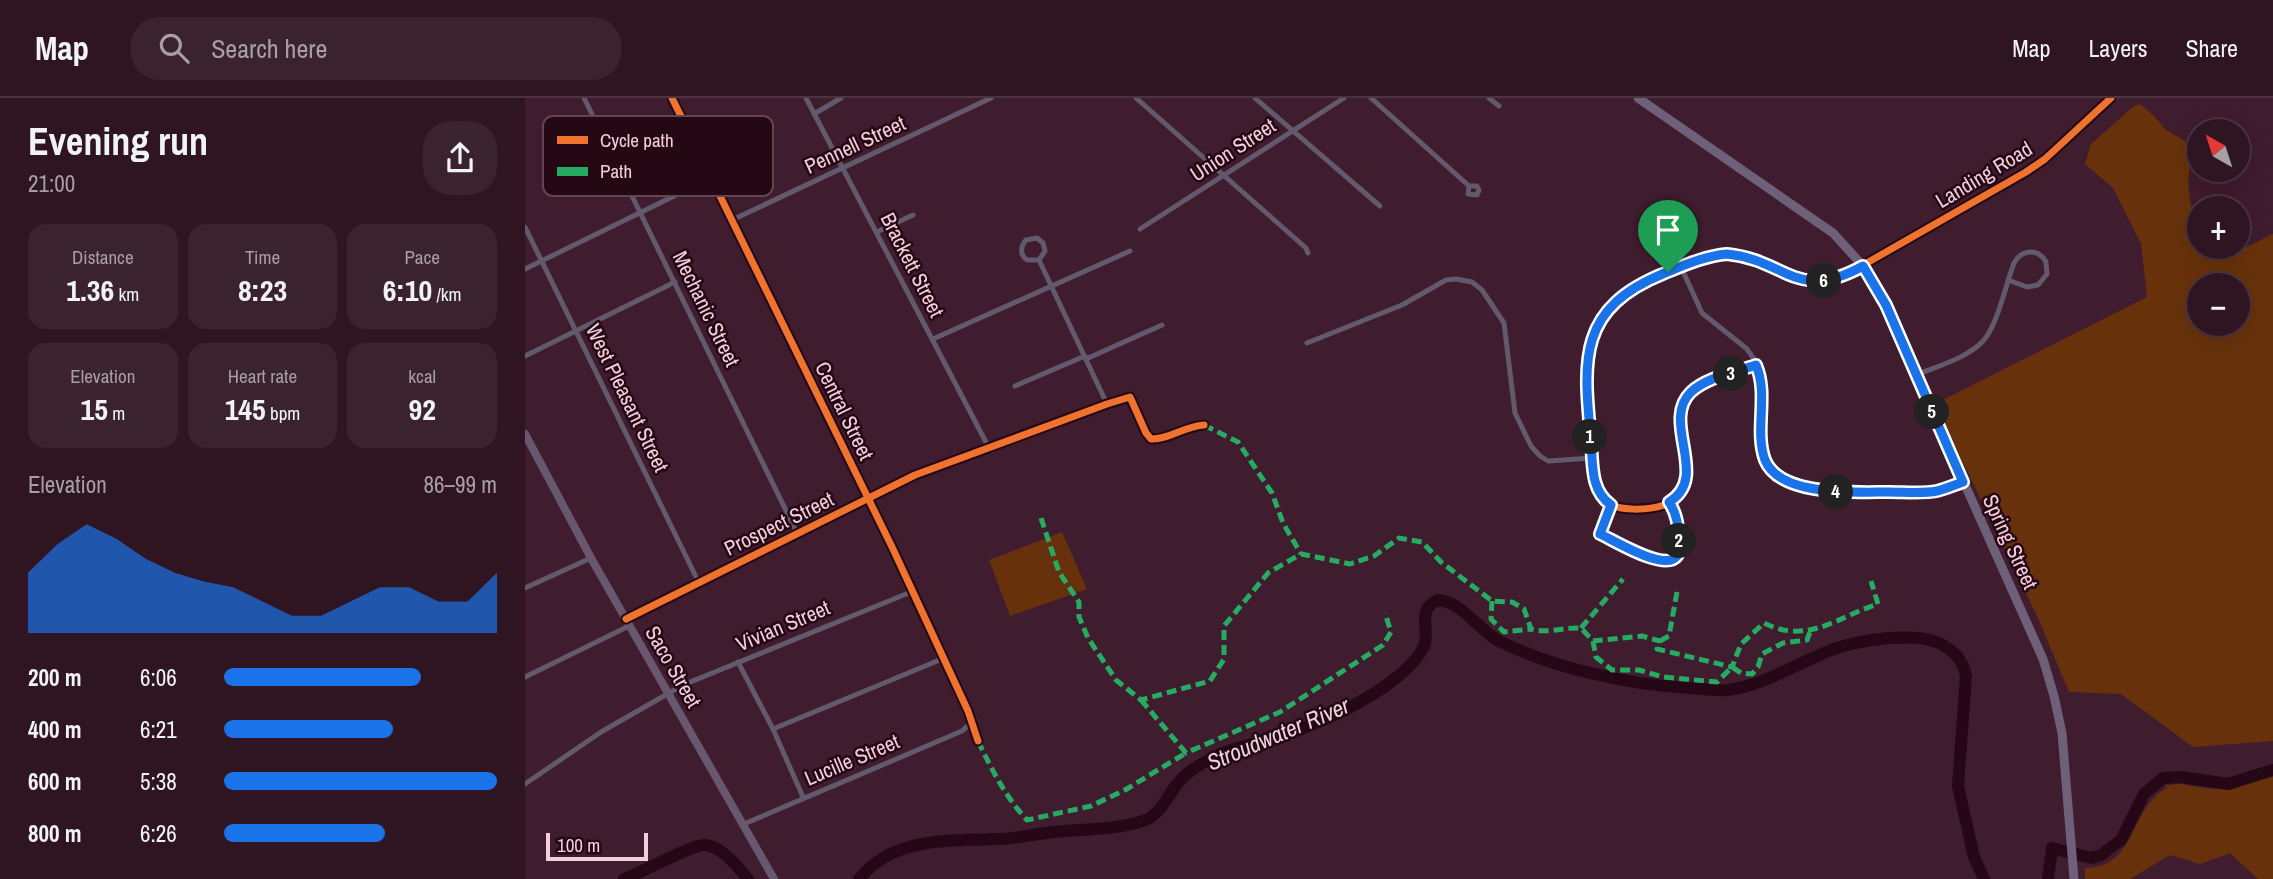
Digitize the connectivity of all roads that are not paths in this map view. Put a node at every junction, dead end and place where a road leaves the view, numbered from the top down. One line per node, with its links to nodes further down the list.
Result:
1 (585, 98): 15 (street, Mechanic Street)
2 (672, 98): 16 (street, Central Street)
3 (806, 98): 14 (street, Brackett Street)
4 (841, 98): 14 (street)
5 (991, 98): 18 (street, Pennell Street)
6 (1136, 98): 19 (street)
7 (1255, 98): 17 (street)
8 (1344, 98): 17 (street, Union Street)
9 (1371, 98): 20 (street)
10 (1489, 98): 13 (street)
11 (1638, 98): 35 (main road, Spring Street)
12 (2111, 98): 35 (street, Landing Road)
13 (1499, 106)
14 (814, 114): 18 (street, Brackett Street)
15 (594, 116)
16 (681, 116)
17 (1293, 131): 19 (street, Union Street); 24 (street)
18 (844, 168): 27 (street, Pennell Street); 30 (street, Brackett Street)
19 (1224, 176): 29 (street, Union Street); 32 (street)
20 (1469, 186)
21 (633, 196): 25 (street, Mechanic Street)
22 (674, 196): 25 (street)
23 (720, 196): 27 (street, Central Street)
24 (1380, 206)
25 (641, 212): 34 (street); 39 (street, Mechanic Street)
26 (913, 215): 30 (street)
27 (732, 220): 56 (street, Central Street)
28 (525, 227): 34 (street, West Pleasant Street)
29 (1140, 229)
30 (877, 232): 43 (street, Brackett Street)
31 (1131, 251): 40 (street)
32 (1308, 253)
33 (1039, 260): 33 (street); 40 (street)
34 (542, 261): 37 (street); 42 (street, West Pleasant Street)
35 (1863, 266): 36 (street, Landing Road); 48 (main road, Spring Street)
36 (1681, 267): 47 (street); 54 (street, Landing Road)
37 (525, 269)
38 (2008, 280): 38 (street); 48 (street)
39 (675, 282): 42 (street); 59 (street, Mechanic Street)
40 (1051, 287): 43 (street); 46 (street)
41 (1161, 325): 46 (street)
42 (577, 331): 45 (street); 61 (street, West Pleasant Street)
43 (933, 339): 53 (street, Brackett Street)
44 (1307, 343): 54 (street)
45 (525, 356)
46 (1085, 358): 49 (street); 50 (street)
47 (1756, 365): 55 (street); 57 (street)
48 (1916, 375): 55 (main road, Spring Street)
49 (1015, 386)
50 (1107, 404): 51 (street); 53 (street, Prospect Street)
51 (1204, 425)
52 (525, 434): 60 (main road, Saco Street)
53 (989, 448): 56 (street, Prospect Street)
54 (1592, 458): 58 (street, Landing Road)
55 (1963, 482): 76 (main road, Spring Street)
56 (868, 499): 59 (street, Prospect Street); 63 (street, Central Street)
57 (1669, 502): 58 (street); 58 (street)
58 (1611, 505)
59 (798, 535): 61 (street, Prospect Street)
60 (591, 558): 62 (street); 64 (main road, Saco Street)
61 (699, 583): 64 (street, Prospect Street)
62 (525, 588)
63 (911, 592): 65 (street, Central Street); 66 (street, Vivian Street)
64 (627, 623): 67 (street, Prospect Street); 68 (main road, Saco Street)
65 (942, 659): 69 (street, Central Street); 70 (street)
66 (738, 662): 68 (street, Vivian Street); 70 (street)
67 (525, 677)
68 (668, 693): 72 (street, Vivian Street); 74 (main road, Saco Street)
69 (970, 724): 71 (street, Central Street); 73 (street, Lucille Street)
70 (773, 729): 73 (street)
71 (978, 741)
72 (525, 784)
73 (803, 797): 74 (street, Lucille Street)
74 (744, 824): 75 (main road, Saco Street)
75 (774, 879)
76 (2074, 879)

